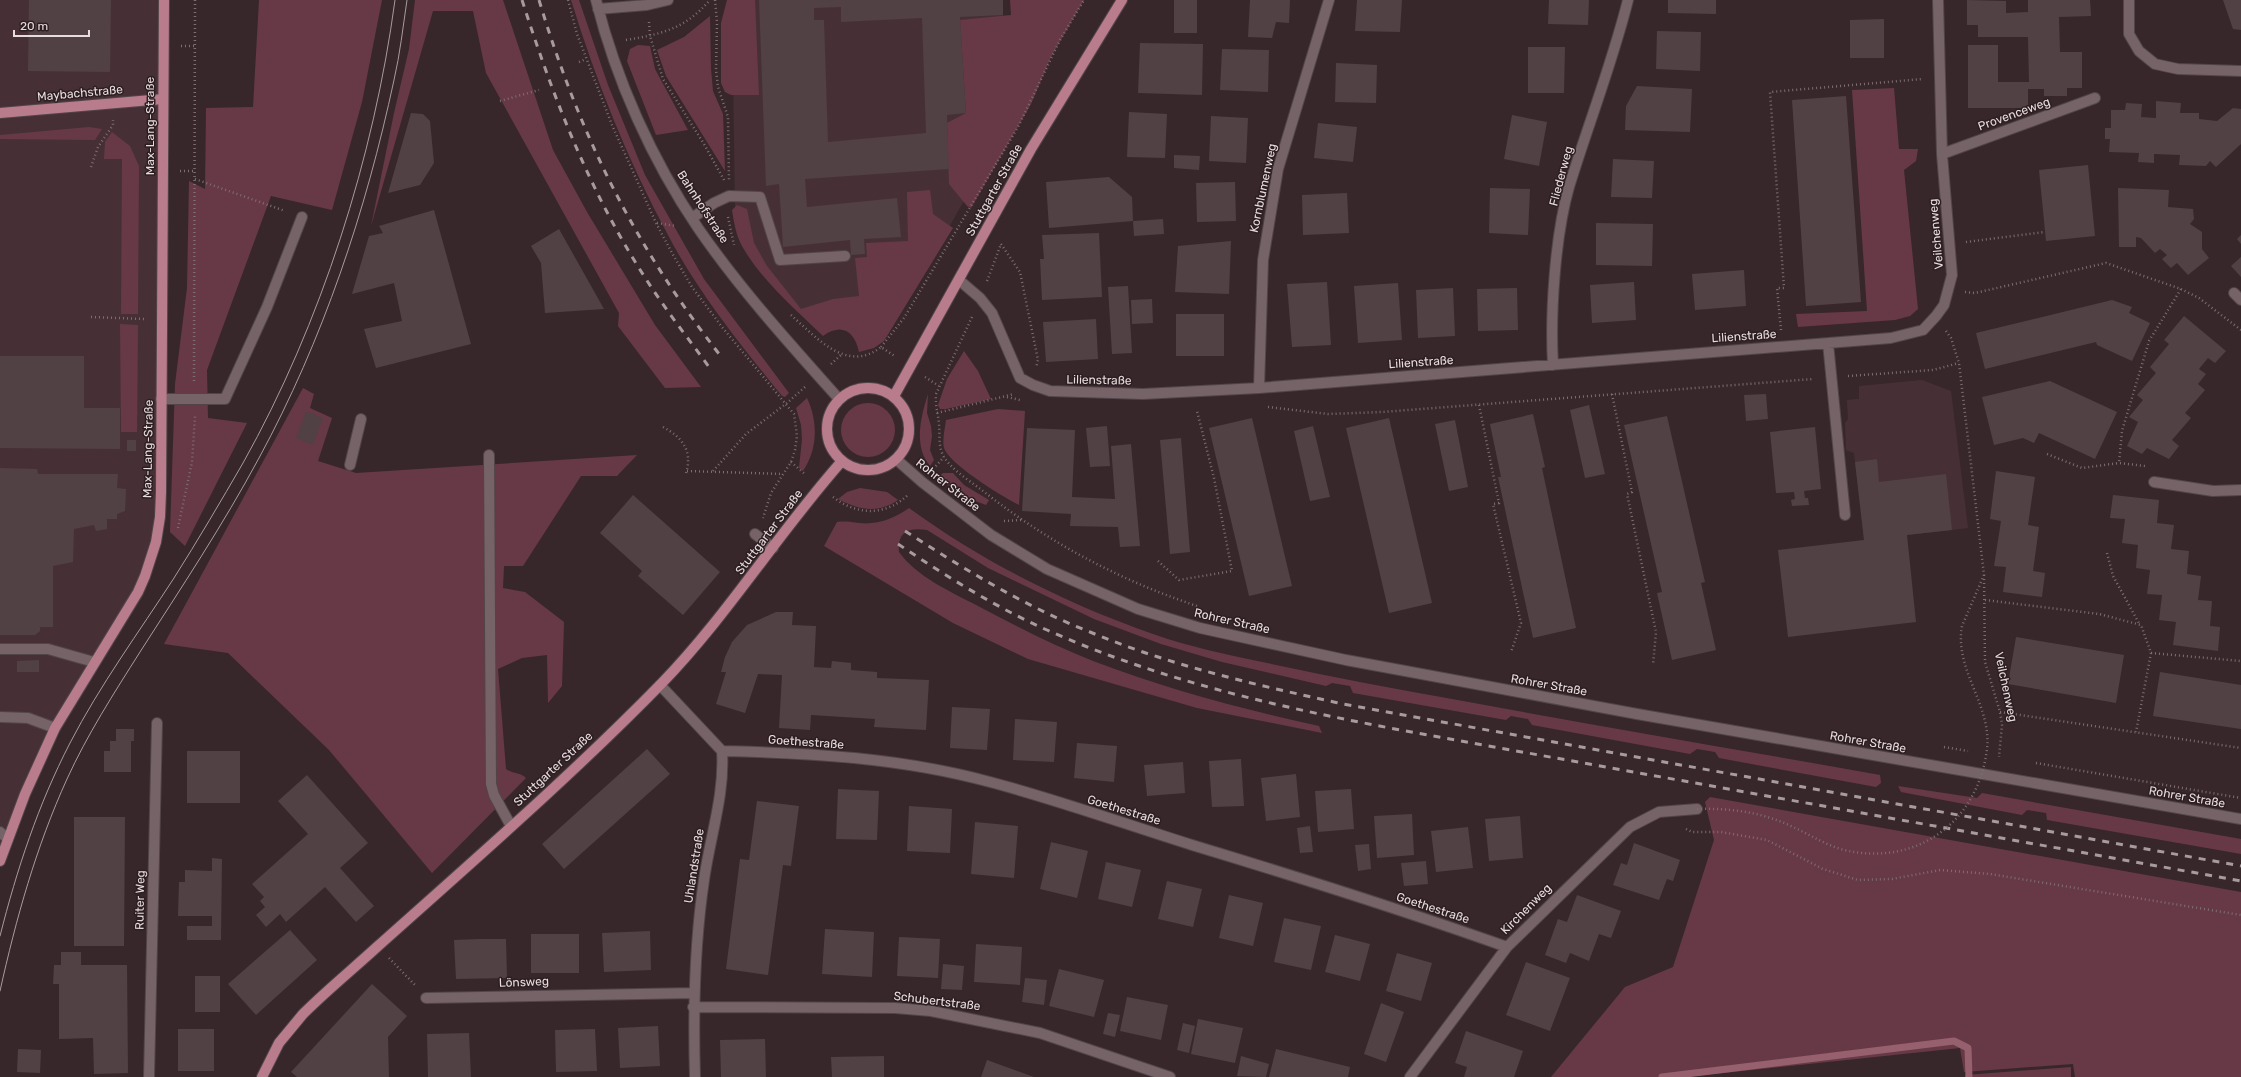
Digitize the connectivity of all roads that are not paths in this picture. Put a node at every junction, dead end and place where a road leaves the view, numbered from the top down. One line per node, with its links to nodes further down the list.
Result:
1 (164, 0): 11 (main road, Max-Lang-Straße)
2 (668, 0): 8 (street)
3 (1122, 0): 17 (main road, Stuttgarter Straße)
4 (1329, 0): 21 (street, Kornblumenweg)
5 (1628, 0): 20 (street, Fliederweg)
6 (1938, 0): 13 (street, Veilchenweg)
7 (2129, 0): 9 (street)
8 (597, 4): 15 (street, Bahnhofstraße)
9 (2241, 71)
10 (2095, 98): 13 (street, Provenceweg)
11 (163, 99): 12 (main road, Maybachstraße); 23 (main road, Max-Lang-Straße)
12 (0, 113)
13 (1942, 154): 18 (street, Veilchenweg)
14 (302, 217): 23 (street)
15 (692, 218): 16 (street); 24 (street, Bahnhofstraße)
16 (845, 256)
17 (959, 280): 21 (street, Lilienstraße); 22 (main road, Stuttgarter Straße)
18 (1936, 316): 19 (street, Lilienstraße)
19 (1828, 343): 20 (street, Lilienstraße); 32 (street)
20 (1553, 365): 21 (street, Lilienstraße)
21 (1259, 388)
22 (894, 396): 24 (main road); 27 (main road)
23 (161, 399): 36 (main road, Max-Lang-Straße)
24 (839, 399): 28 (main road)
25 (361, 419): 29 (street)
26 (489, 455): 44 (street)
27 (896, 459): 28 (main road); 43 (street, Rohrer Straße)
28 (842, 461): 34 (main road, Stuttgarter Straße)
29 (350, 465)
30 (2154, 482): 31 (street)
31 (2241, 490)
32 (1845, 515)
33 (755, 534): 34 (street)
34 (773, 548): 37 (main road, Stuttgarter Straße)
35 (0, 649): 36 (street)
36 (94, 662): 40 (main road, Max-Lang-Straße)
37 (660, 685): 41 (street); 44 (main road, Stuttgarter Straße)
38 (0, 717): 40 (street)
39 (157, 723): 52 (street, Ruiter Weg)
40 (56, 728): 46 (main road, Max-Lang-Straße)
41 (722, 751): 48 (street, Goethestraße); 49 (street, Uhlandstraße)
42 (1697, 809): 48 (street, Kirchenweg)
43 (2241, 819)
44 (511, 826): 53 (main road, Stuttgarter Straße)
45 (0, 832): 46 (street)
46 (8, 839): 47 (main road, Max-Lang-Straße)
47 (0, 861)
48 (1507, 947): 56 (street, Kirchenweg)
49 (693, 992): 50 (street, Lönsweg); 51 (street, Uhlandstraße)
50 (426, 998)
51 (692, 1007): 54 (street, Uhlandstraße); 55 (street, Schubertstraße)
52 (149, 1077)
53 (262, 1077)
54 (695, 1077)
55 (1170, 1077)
56 (1410, 1077)

